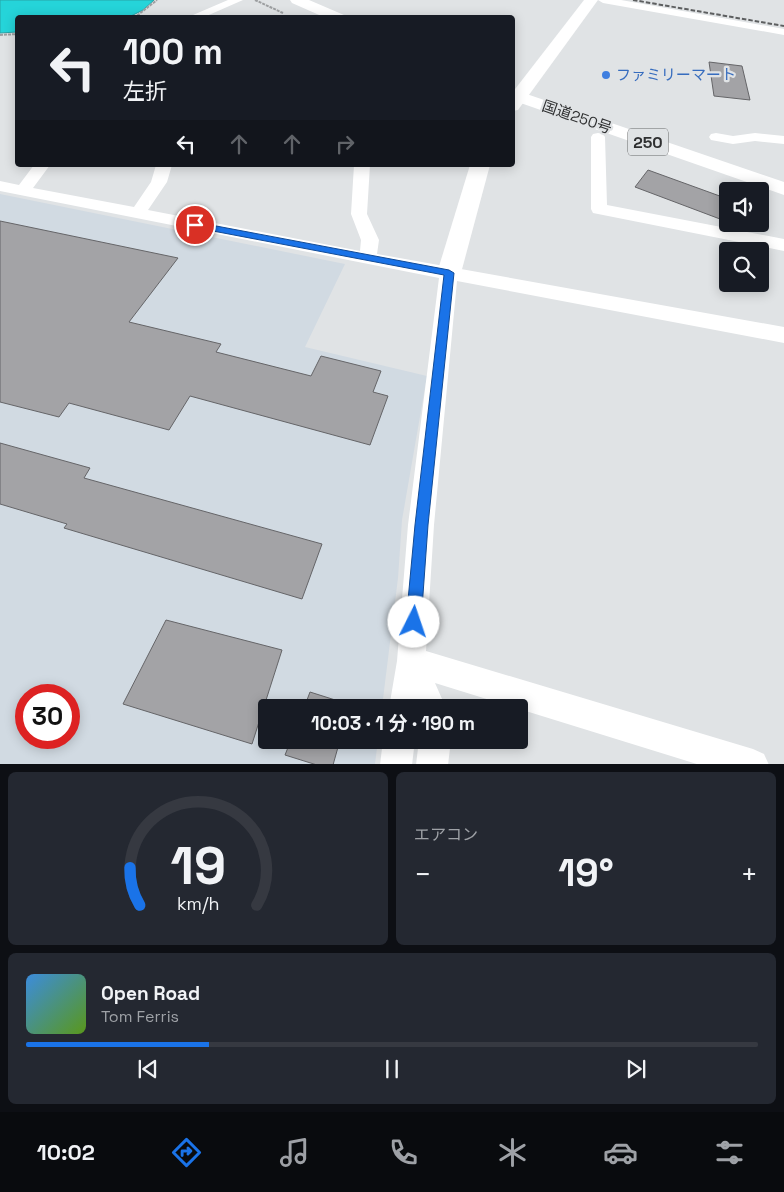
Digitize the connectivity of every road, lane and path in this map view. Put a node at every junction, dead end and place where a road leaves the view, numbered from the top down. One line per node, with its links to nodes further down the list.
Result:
1 (157, 0): 7 (path)
2 (238, 0): 8 (street)
3 (254, 0): 6 (path)
4 (591, 0): 14 (main road)
5 (603, 0): 11 (street)
6 (289, 6): 9 (main road); 10 (main road)
7 (138, 15)
8 (199, 15)
9 (311, 15)
10 (326, 15)
11 (784, 32)
12 (15, 34): 13 (path)
13 (0, 35)
14 (516, 93): 22 (main road, 国道250号 / 250); 24 (main road, 国道250号 / 250)
15 (598, 137): 27 (street)
16 (716, 137): 17 (street)
17 (784, 140)
18 (41, 167): 25 (street)
19 (163, 167): 26 (street)
20 (362, 167): 28 (street)
21 (479, 167): 29 (main road)
22 (784, 176)
23 (0, 186): 25 (street)
24 (784, 189)
25 (23, 191): 26 (street)
26 (138, 213): 28 (street)
27 (784, 245)
28 (368, 259): 29 (street)
29 (449, 273): 30 (street); 31 (street)
30 (784, 335)
31 (411, 661): 32 (street); 33 (street); 38 (street)
32 (405, 699)
33 (427, 699)
34 (398, 749): 36 (street)
35 (434, 749): 37 (street)
36 (396, 764)
37 (432, 764)
38 (753, 764)

